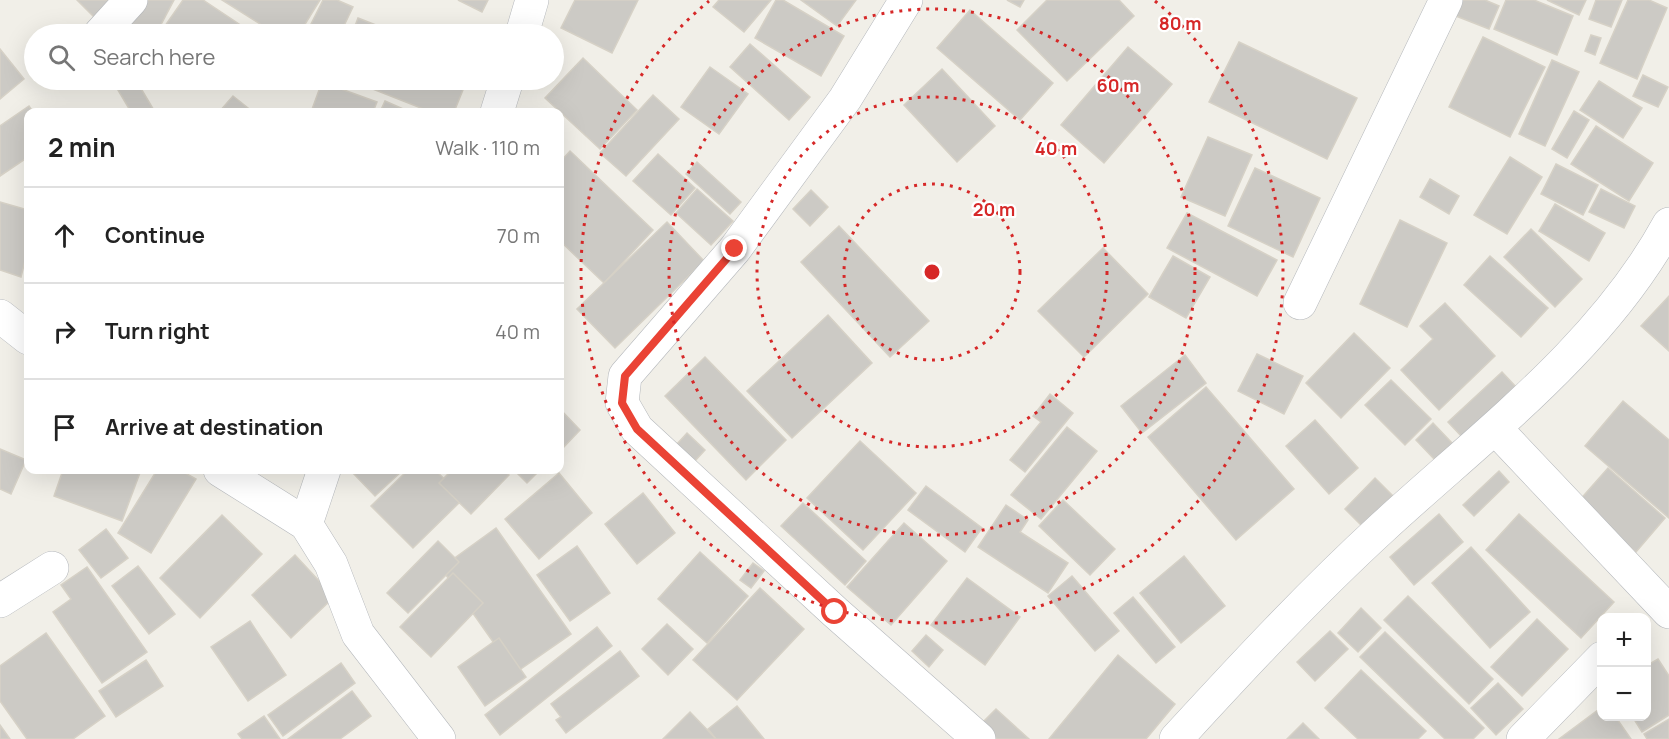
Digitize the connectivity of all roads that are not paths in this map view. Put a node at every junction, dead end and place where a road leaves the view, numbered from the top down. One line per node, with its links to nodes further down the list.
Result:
1 (131, 0): 5 (street)
2 (532, 0): 6 (street)
3 (906, 0): 22 (street)
4 (1446, 0): 10 (street)
5 (109, 24)
6 (525, 24)
7 (504, 90): 8 (street)
8 (498, 108)
9 (1669, 224): 13 (street)
10 (1300, 303)
11 (0, 316): 12 (street)
12 (24, 335)
13 (1495, 428): 19 (street); 23 (street)
14 (226, 474): 16 (street)
15 (323, 474): 16 (street)
16 (306, 524): 21 (street)
17 (52, 568): 18 (street)
18 (0, 601)
19 (1656, 609)
20 (1597, 663): 24 (street)
21 (439, 739)
22 (979, 739)
23 (1176, 739)
24 (1523, 739)

